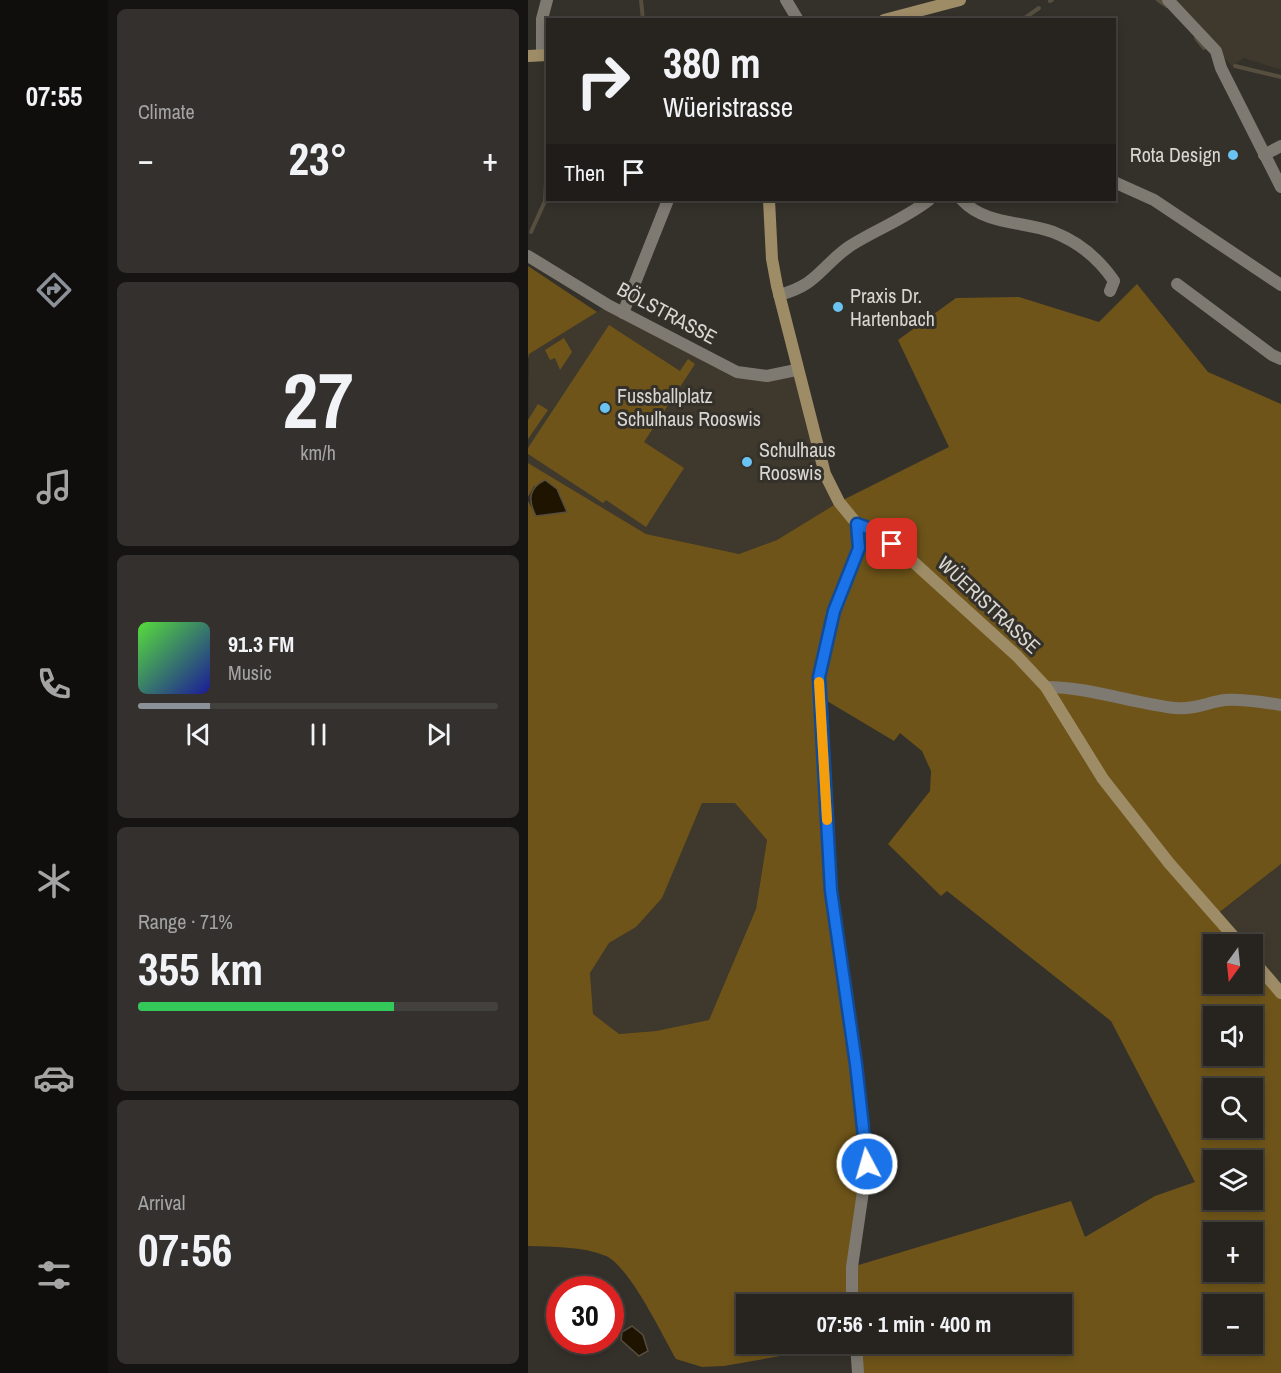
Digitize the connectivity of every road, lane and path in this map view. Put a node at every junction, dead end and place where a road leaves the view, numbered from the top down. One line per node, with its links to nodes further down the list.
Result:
1 (547, 0): 7 (street)
2 (786, 0): 5 (street)
3 (960, 0): 6 (street)
4 (1168, 0): 10 (street)
5 (797, 18)
6 (892, 18)
7 (545, 55): 8 (street)
8 (528, 56)
9 (1281, 146): 10 (street)
10 (1264, 155): 12 (street)
11 (1116, 183): 19 (street)
12 (1281, 187)
13 (668, 201): 22 (street)
14 (770, 201): 21 (street, WÜERISTRASSE)
15 (928, 201): 21 (street)
16 (963, 201): 20 (street)
17 (528, 256): 22 (street, BÖLSTRASSE)
18 (1177, 284): 23 (street)
19 (1281, 285)
20 (1110, 291)
21 (779, 295): 24 (street, WÜERISTRASSE)
22 (623, 313): 24 (street, BÖLSTRASSE)
23 (1281, 359)
24 (796, 370): 25 (street, WÜERISTRASSE)
25 (857, 524): 26 (street, WÜERISTRASSE); 31 (street)
26 (1046, 687): 27 (street); 28 (street, WÜERISTRASSE)
27 (1281, 705)
28 (1231, 934)
29 (1263, 972): 30 (street)
30 (1281, 993)
31 (852, 1294)
32 (857, 1354): 33 (street)
33 (858, 1373)

